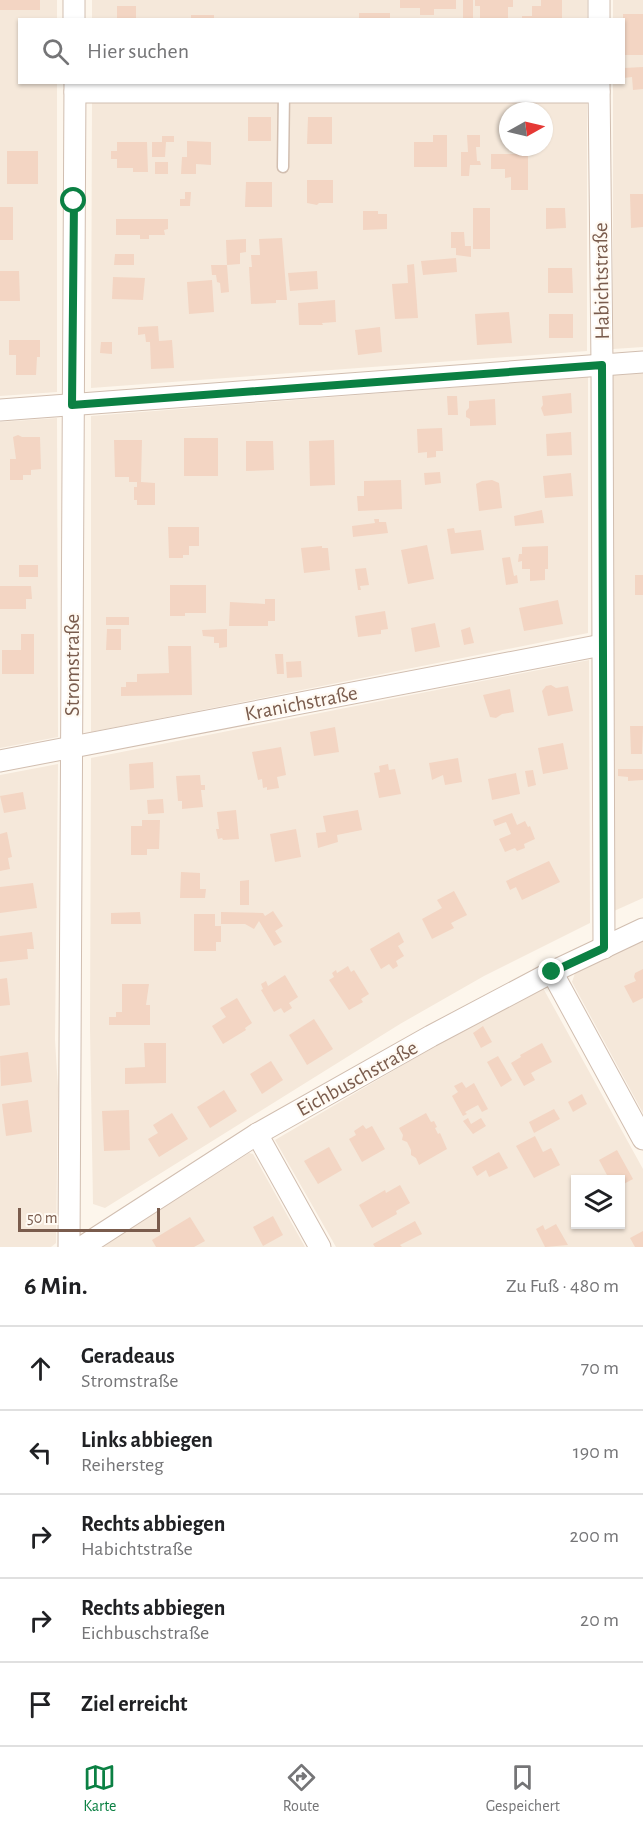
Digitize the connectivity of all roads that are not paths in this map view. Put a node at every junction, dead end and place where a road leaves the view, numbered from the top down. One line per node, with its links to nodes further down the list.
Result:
1 (74, 0): 3 (street)
2 (599, 0): 4 (street)
3 (74, 18)
4 (599, 18)
5 (75, 87): 7 (street); 11 (street, Stromstraße)
6 (599, 87): 7 (street); 10 (street, Habichtstraße)
7 (284, 92): 8 (lane)
8 (283, 167)
9 (643, 362): 10 (street)
10 (602, 365): 11 (street); 13 (street, Habichtstraße)
11 (72, 405): 12 (street); 14 (street, Stromstraße)
12 (0, 410)
13 (602, 645): 14 (street, Kranichstraße); 17 (street, Habichtstraße)
14 (72, 747): 15 (street, Kranichstraße); 21 (street, Stromstraße)
15 (0, 761)
16 (643, 928): 17 (street, Eichbuschstraße)
17 (604, 948): 18 (street, Eichbuschstraße)
18 (552, 972): 19 (street, Eichbuschstraße); 20 (street)
19 (256, 1134): 22 (street, Eichbuschstraße); 23 (street)
20 (643, 1139)
21 (69, 1247)
22 (82, 1247)
23 (320, 1247)

